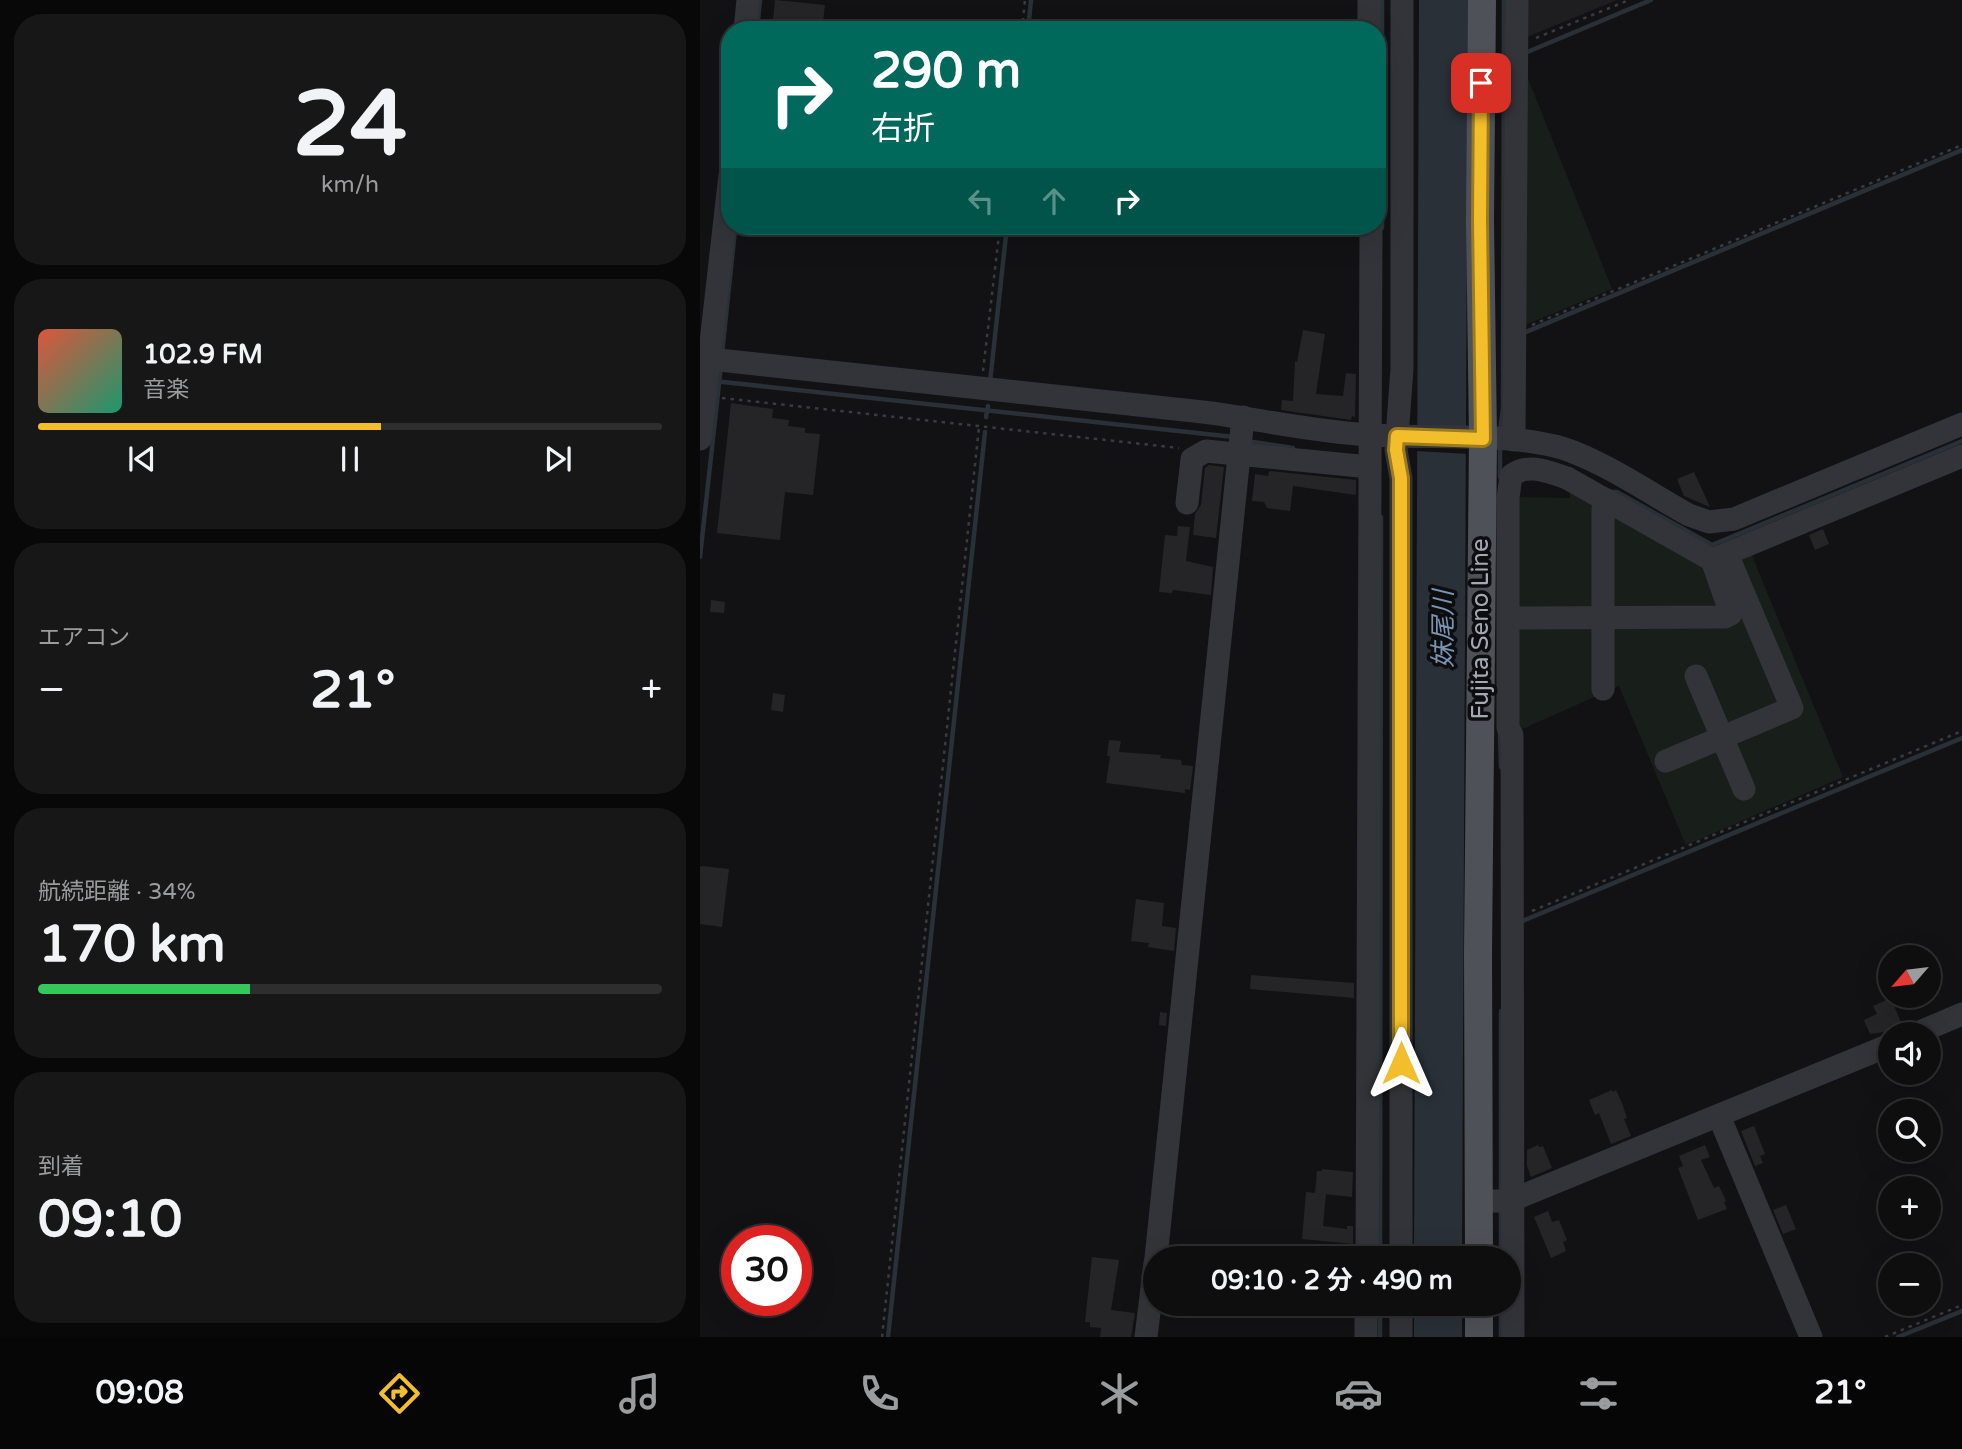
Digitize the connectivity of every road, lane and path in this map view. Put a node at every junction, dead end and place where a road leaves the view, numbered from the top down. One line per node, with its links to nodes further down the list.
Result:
1 (748, 0): 8 (street)
2 (1025, 0): 9 (path)
3 (1369, 0): 10 (street)
4 (1402, 0): 22 (street)
5 (1482, 0): 24 (main road, Fujita Seno Line)
6 (1517, 0): 11 (street)
7 (1629, 0): 11 (path)
8 (746, 21)
9 (1023, 21)
10 (1369, 21)
11 (1516, 51): 16 (street)
12 (1962, 145): 16 (path)
13 (724, 235): 17 (street)
14 (999, 235): 18 (path)
15 (1372, 235): 22 (street)
16 (1515, 332): 24 (street)
17 (712, 359): 18 (street); 23 (street)
18 (982, 388): 25 (street)
19 (721, 398): 21 (path)
20 (1962, 424): 29 (street)
21 (979, 427): 26 (path); 56 (path)
22 (1387, 436): 24 (street); 25 (street); 28 (street); 49 (street)
23 (700, 439)
24 (1494, 439): 30 (street); 46 (main road, Fujita Seno Line)
25 (1244, 442): 26 (street); 28 (street); 47 (street)
26 (1206, 451): 31 (street)
27 (1962, 456): 29 (street)
28 (1370, 467): 48 (street)
29 (1888, 472): 30 (street); 32 (street)
30 (1597, 485): 32 (street); 33 (street); 34 (street)
31 (1187, 503)
32 (1719, 557): 34 (street); 38 (street)
33 (1508, 618): 34 (street); 41 (street)
34 (1603, 619): 36 (street)
35 (1696, 676): 38 (street)
36 (1603, 689)
37 (1962, 731): 41 (path)
38 (1722, 737): 39 (street); 40 (street)
39 (1666, 761)
40 (1744, 789)
41 (1512, 920): 46 (street)
42 (1962, 1014): 43 (street)
43 (1941, 1023)
44 (1878, 1050): 45 (street)
45 (1719, 1116): 46 (street); 62 (street)
46 (1498, 1201): 50 (main road, Fujita Seno Line); 61 (street)
47 (1157, 1246)
48 (1367, 1246)
49 (1401, 1246)
50 (1483, 1246)
51 (1962, 1305): 63 (path)
52 (1148, 1316): 57 (street)
53 (1366, 1316): 58 (street)
54 (1401, 1316): 59 (street)
55 (1479, 1316): 60 (main road)
56 (882, 1337)
57 (1146, 1337)
58 (1366, 1337)
59 (1401, 1337)
60 (1479, 1337)
61 (1513, 1337)
62 (1811, 1337)
63 (1885, 1337)

